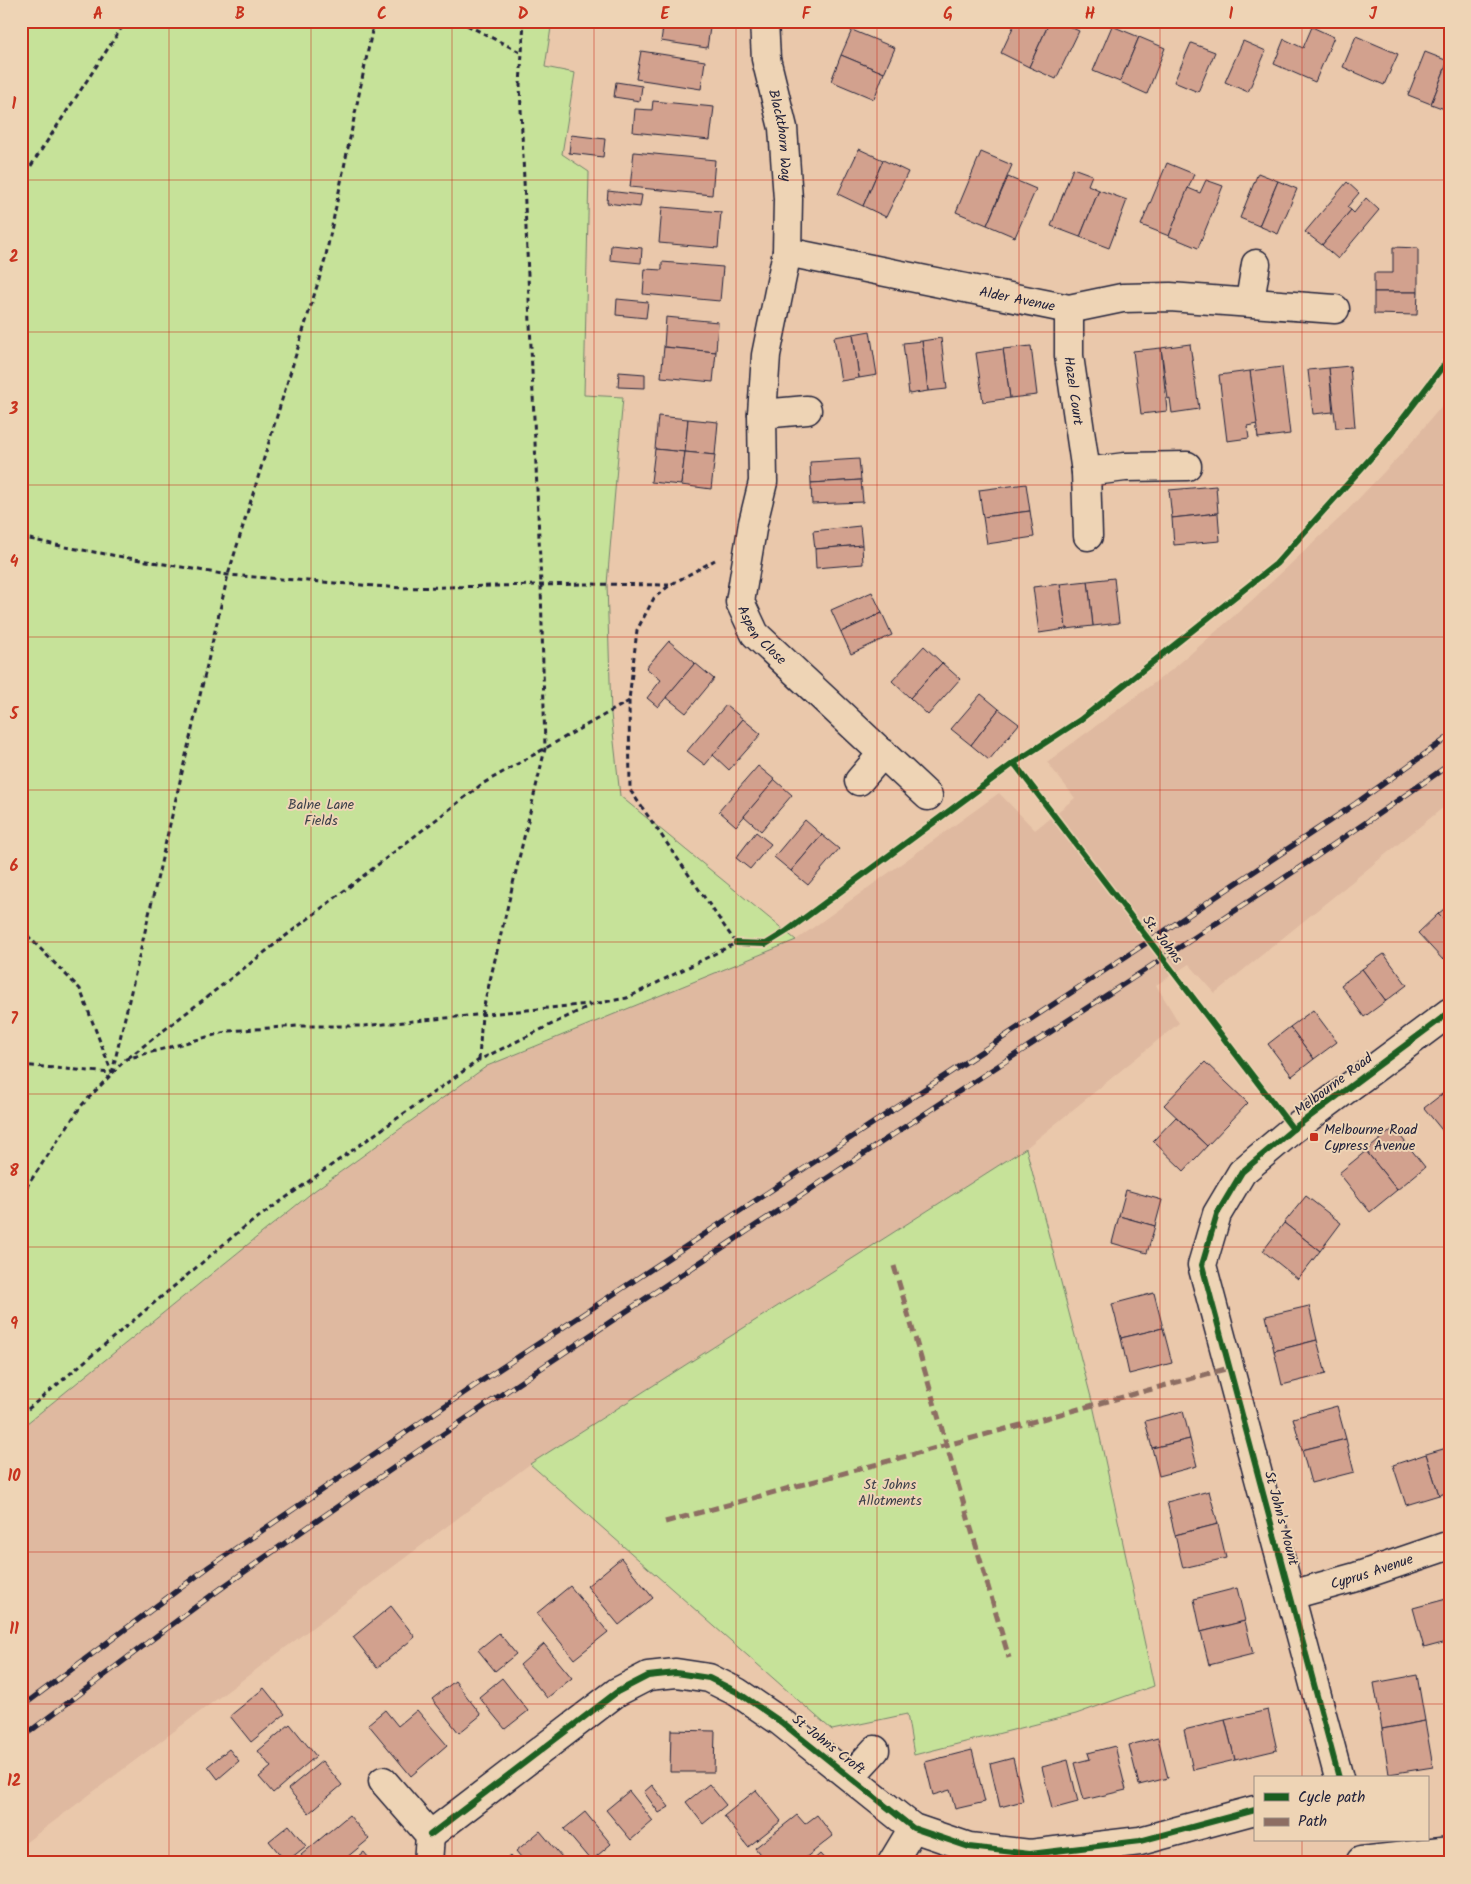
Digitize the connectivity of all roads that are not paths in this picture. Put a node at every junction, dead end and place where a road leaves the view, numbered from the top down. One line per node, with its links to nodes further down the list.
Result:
1 (764, 21): 2 (street, Blackthorn Way)
2 (787, 252): 5 (street, Alder Avenue); 8 (street, Aspen Close)
3 (1256, 264): 4 (street)
4 (1250, 302): 5 (street, Alder Avenue); 6 (street, Alder Avenue)
5 (1069, 309): 10 (street, Hazel Court)
6 (1335, 309)
7 (807, 410): 8 (street)
8 (762, 414): 12 (street, Aspen Close)
9 (1187, 466): 10 (street)
10 (1086, 472): 11 (street, Hazel Court)
11 (1088, 536)
12 (883, 753): 13 (street); 14 (street, Aspen Close)
13 (858, 781)
14 (928, 796)
15 (1450, 1012): 16 (street, Melbourne Road)
16 (1202, 1265): 18 (street, St John's Mount)
17 (1450, 1544): 18 (street, Cyprus Avenue)
18 (1291, 1596): 21 (street, St John's Mount)
19 (875, 1750): 20 (street, St Johns Croft)
20 (851, 1776): 24 (street, St Johns Croft); 25 (street, St Johns Croft)
21 (1338, 1776)
22 (383, 1781): 25 (street)
23 (1254, 1810): 24 (street, St Johns Croft)
24 (913, 1828): 29 (street)
25 (430, 1835): 28 (street)
26 (1450, 1851): 27 (street)
27 (1359, 1855)
28 (428, 1863)
29 (892, 1863)

